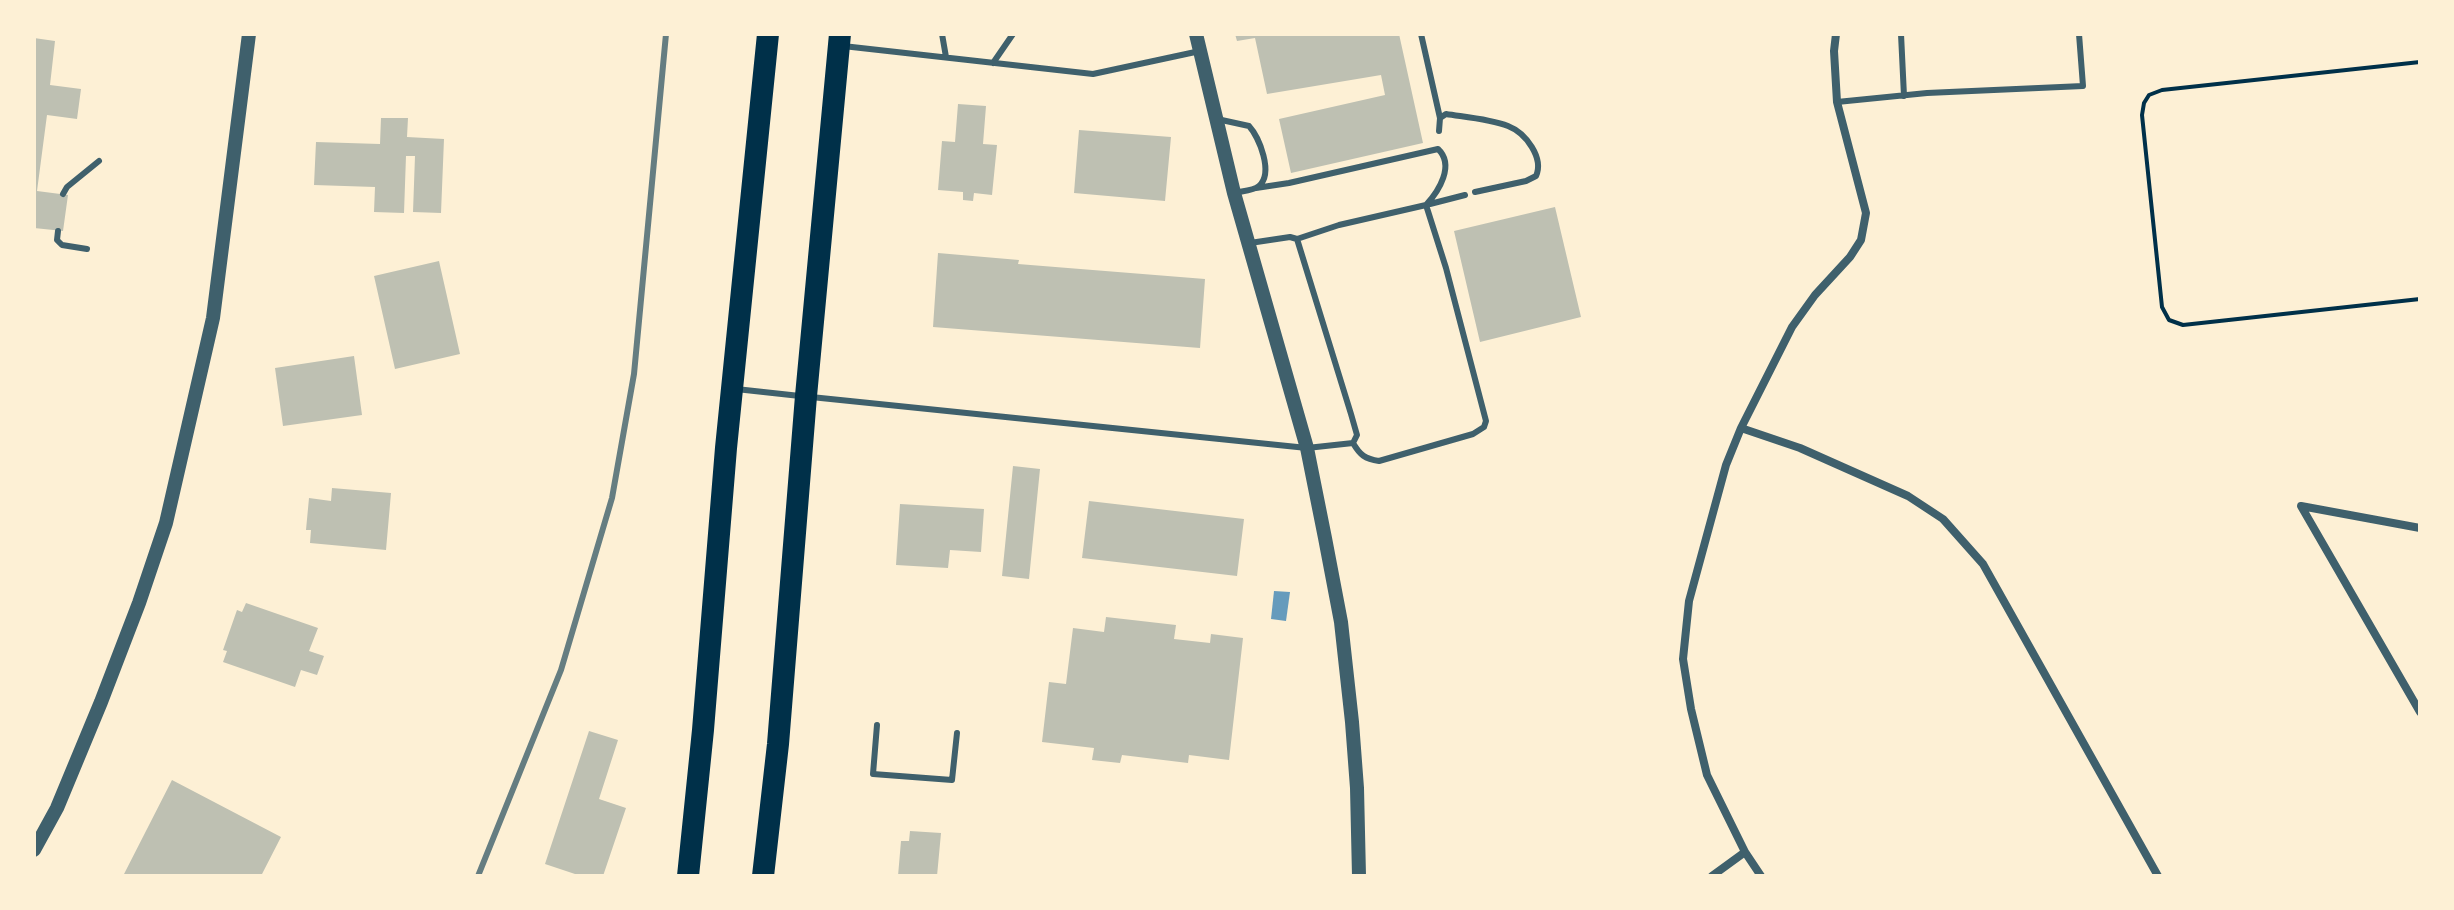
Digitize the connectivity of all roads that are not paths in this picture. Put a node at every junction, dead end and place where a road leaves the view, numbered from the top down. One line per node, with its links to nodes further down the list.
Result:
1 (249, 34): 43 (street)
2 (768, 34): 34 (highway)
3 (942, 34): 14 (lane)
4 (1013, 34): 15 (lane)
5 (1196, 34): 12 (street)
6 (1421, 34): 18 (lane)
7 (1830, 34): 13 (street)
8 (1836, 34): 13 (street)
9 (1901, 34): 16 (lane)
10 (2079, 34): 16 (lane)
11 (839, 40): 14 (lane); 35 (highway)
12 (1200, 51): 15 (lane); 19 (street)
13 (1834, 51): 17 (street)
14 (946, 57): 15 (lane)
15 (993, 63)
16 (1904, 96): 17 (lane)
17 (1837, 102): 36 (street)
18 (1443, 116): 20 (lane); 25 (lane)
19 (1215, 119): 24 (lane); 26 (street)
20 (1439, 131)
21 (1436, 140): 22 (lane)
22 (1438, 149): 24 (lane); 29 (lane)
23 (99, 161): 27 (lane)
24 (1256, 188): 26 (lane)
25 (1475, 192)
26 (1234, 193): 32 (street)
27 (63, 194)
28 (1465, 195): 29 (lane)
29 (1426, 205): 31 (lane); 37 (lane)
30 (58, 231): 33 (lane)
31 (1297, 239): 32 (lane); 37 (lane)
32 (1250, 243): 38 (street)
33 (87, 249)
34 (732, 388): 35 (lane); 45 (highway)
35 (806, 396): 38 (lane); 46 (highway)
36 (1741, 428): 44 (street); 50 (street)
37 (1353, 443): 38 (lane)
38 (1307, 448): 47 (street)
39 (2420, 528): 40 (street)
40 (2420, 712)
41 (877, 725): 42 (lane)
42 (957, 733)
43 (34, 850)
44 (1745, 852): 48 (street); 49 (street)
45 (688, 876)
46 (763, 876)
47 (1359, 876)
48 (1712, 876)
49 (1761, 876)
50 (2158, 876)

